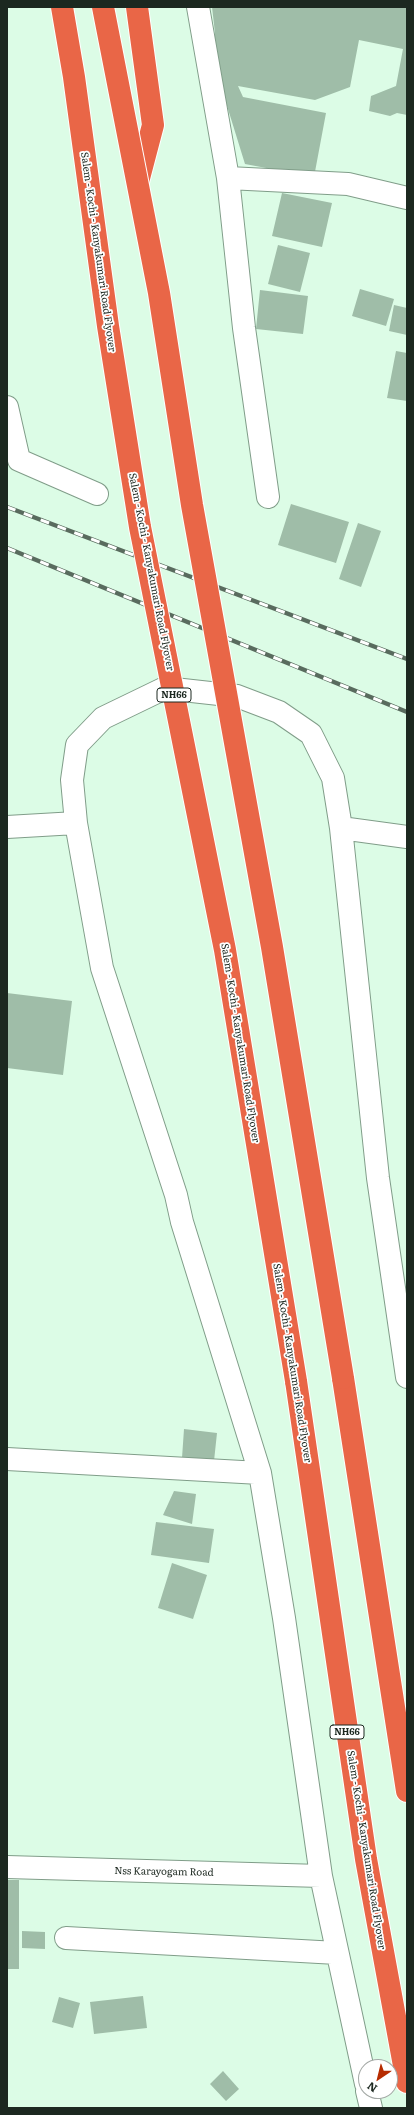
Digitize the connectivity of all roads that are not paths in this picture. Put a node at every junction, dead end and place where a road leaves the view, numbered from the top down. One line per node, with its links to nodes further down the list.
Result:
1 (62, 7): 25 (highway, Salem - Kochi - Kanyakumari Road Flyover / NH66, bridge)
2 (103, 7): 6 (highway, bridge)
3 (137, 7): 6 (highway)
4 (198, 7): 5 (street)
5 (228, 178): 7 (street); 10 (street)
6 (138, 182): 19 (highway, bridge)
7 (407, 198)
8 (7, 407): 9 (street)
9 (97, 494)
10 (268, 497)
11 (76, 823): 12 (street); 13 (street); 18 (street)
12 (7, 827)
13 (341, 828): 14 (street); 15 (street)
14 (407, 837)
15 (400, 1285): 16 (street)
16 (407, 1377)
17 (7, 1459): 18 (street)
18 (260, 1473): 21 (street)
19 (407, 1792)
20 (7, 1867): 21 (street, Nss Karayogam Road)
21 (321, 1876): 23 (street)
22 (66, 1938): 23 (street)
23 (337, 1953): 24 (street)
24 (360, 2059)
25 (407, 2082)

